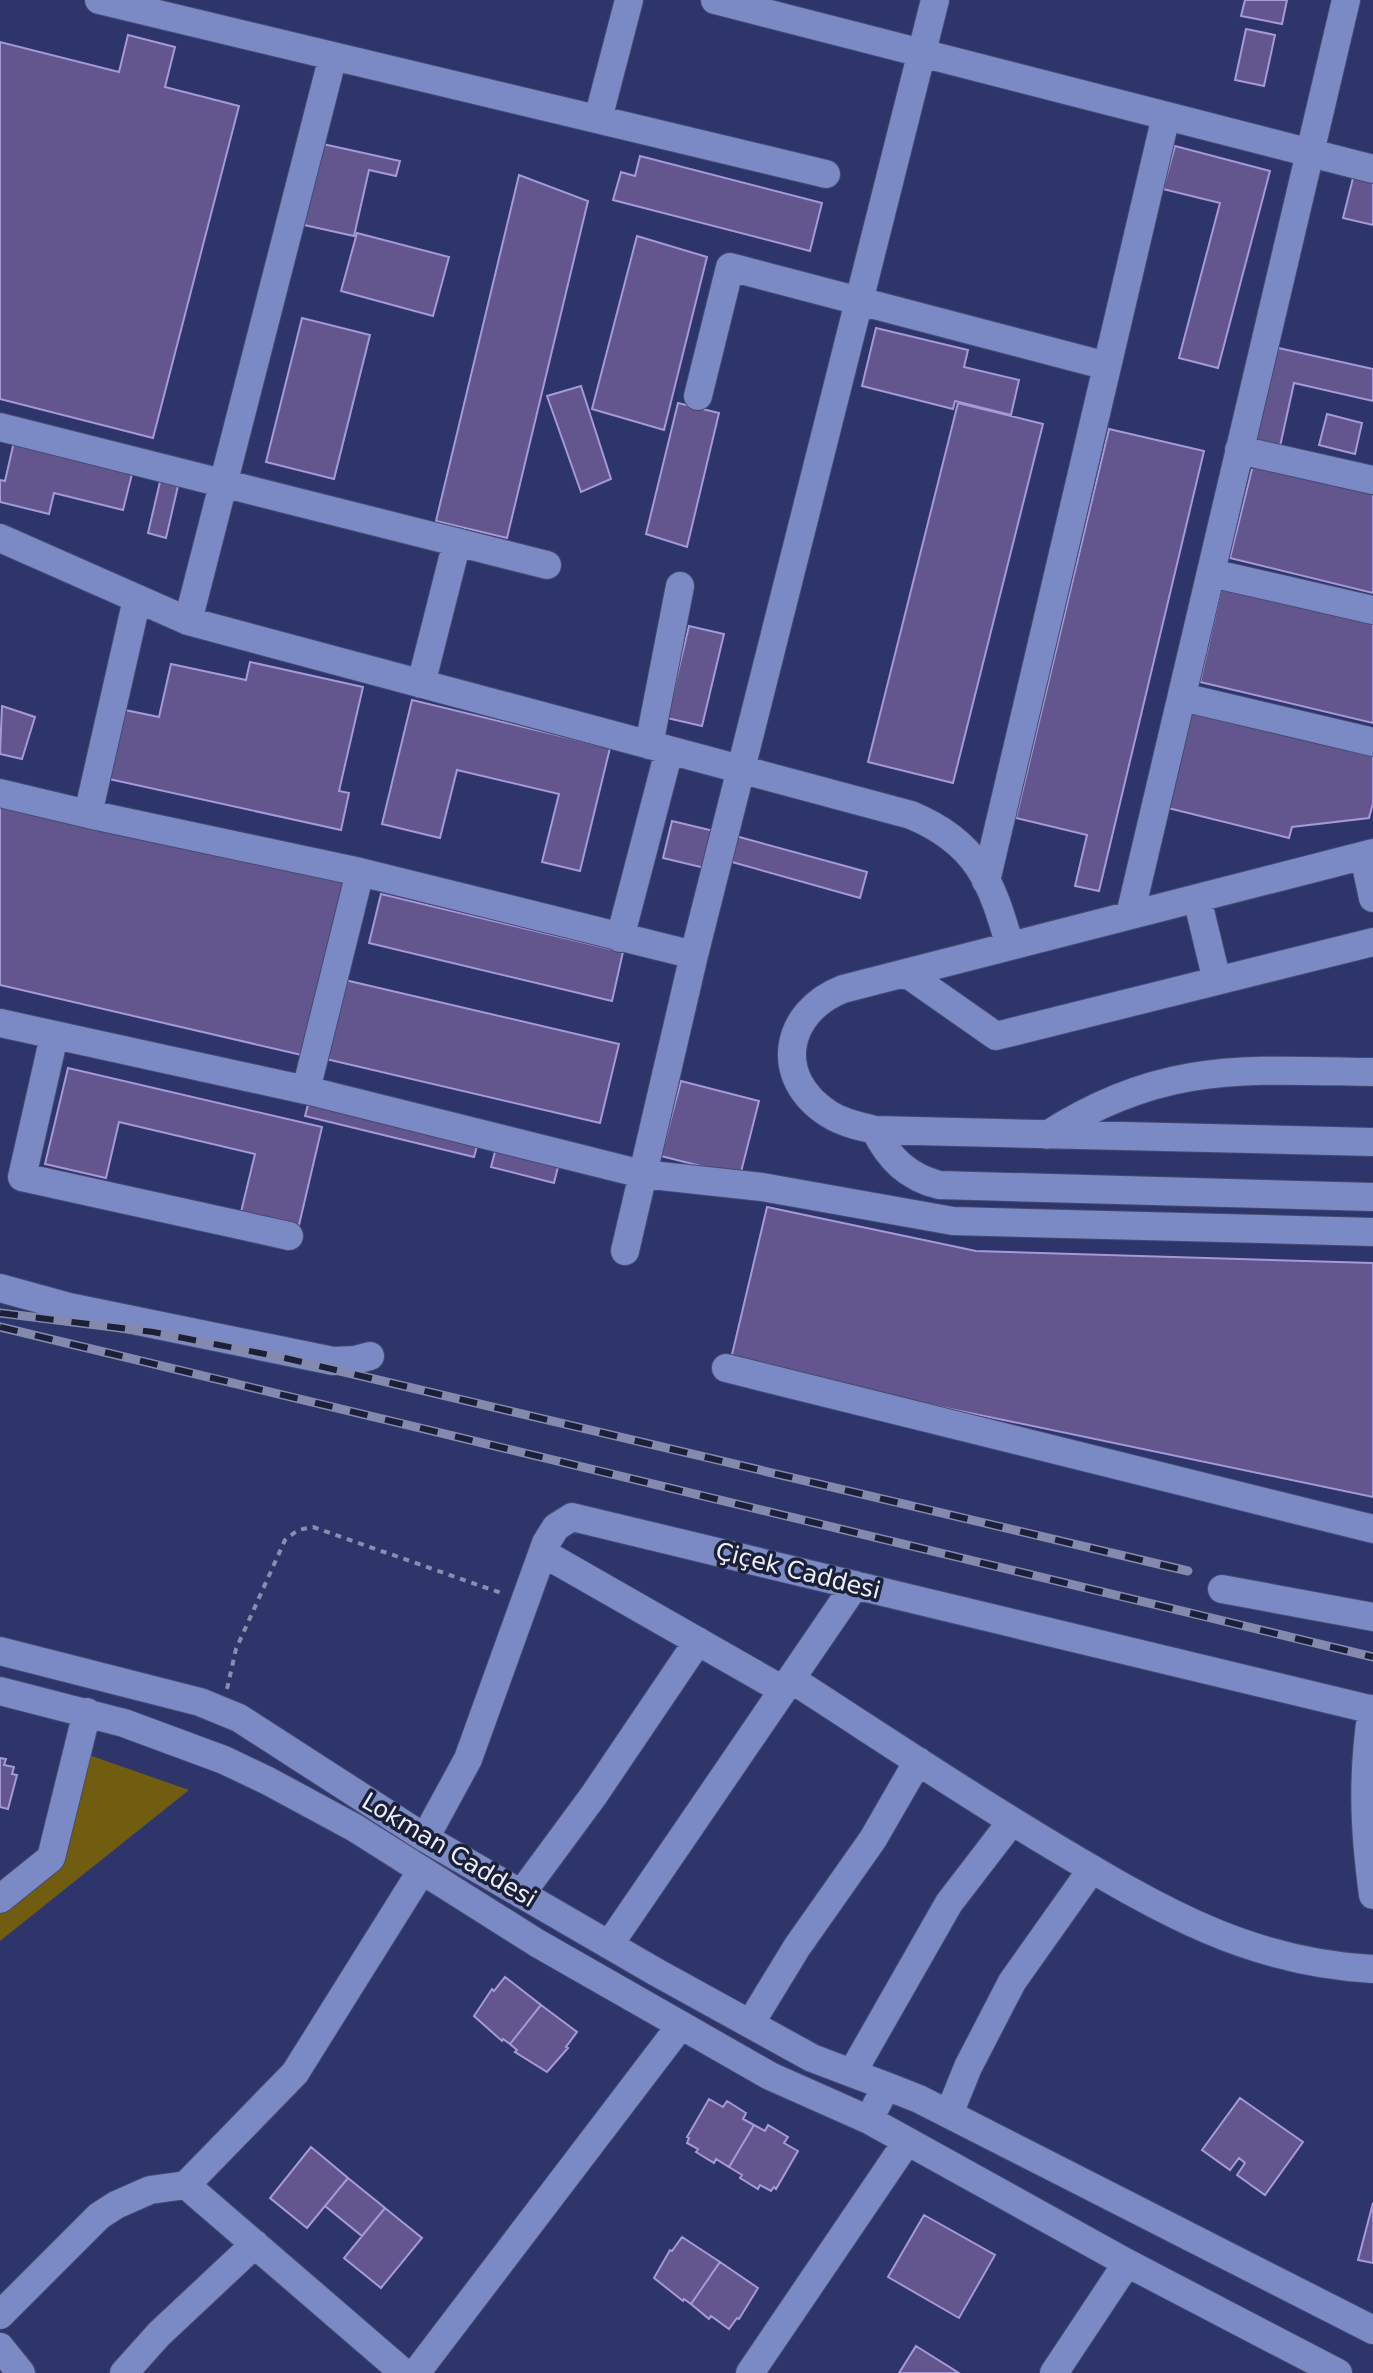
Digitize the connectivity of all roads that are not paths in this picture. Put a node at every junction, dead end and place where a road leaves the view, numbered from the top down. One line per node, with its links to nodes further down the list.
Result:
1 (99, 0): 7 (street)
2 (629, 0): 9 (street)
3 (715, 0): 6 (street)
4 (935, 0): 6 (street)
5 (1346, 0): 10 (street)
6 (921, 54): 8 (street); 13 (street)
7 (333, 56): 9 (street); 19 (street)
8 (1166, 116): 10 (street); 14 (street)
9 (598, 119): 12 (street)
10 (1309, 153): 11 (street); 17 (street)
11 (1373, 169)
12 (826, 174)
13 (860, 299): 14 (street); 15 (street); 32 (street)
14 (1107, 366): 37 (street)
15 (698, 396)
16 (0, 427): 19 (street)
17 (1239, 450): 18 (street); 23 (street)
18 (1373, 480)
19 (223, 483): 21 (street); 27 (street)
20 (0, 538): 25 (street)
21 (457, 542): 22 (street); 28 (street)
22 (547, 565)
23 (1211, 573): 26 (street); 29 (street)
24 (680, 586): 31 (street)
25 (137, 599): 27 (street); 34 (street)
26 (1373, 610)
27 (188, 621): 28 (street)
28 (421, 684): 31 (street)
29 (1182, 697): 30 (street); 40 (street)
30 (1373, 742)
31 (659, 748): 32 (street); 41 (street)
32 (741, 770): 37 (street); 44 (street)
33 (0, 793): 34 (street)
34 (88, 814): 36 (street)
35 (1368, 854): 38 (street); 39 (street)
36 (360, 872): 41 (street); 50 (street)
37 (986, 881): 43 (street)
38 (1197, 898): 40 (street); 46 (street)
39 (1373, 898)
40 (1130, 915): 43 (street)
41 (620, 938): 44 (street)
42 (1373, 942): 46 (street)
43 (1010, 946): 45 (street)
44 (694, 955): 54 (street)
45 (906, 973): 46 (street); 51 (street)
46 (1217, 981)
47 (0, 1023): 48 (street)
48 (54, 1036): 50 (street); 57 (street)
49 (1373, 1072): 52 (street)
50 (306, 1090): 54 (street)
51 (875, 1130): 52 (street); 55 (street)
52 (1047, 1135): 53 (street)
53 (1373, 1142)
54 (642, 1174): 56 (street); 58 (street)
55 (1373, 1197)
56 (1373, 1232)
57 (289, 1236)
58 (625, 1251)
59 (0, 1288): 60 (street)
60 (370, 1356)
61 (726, 1368): 62 (street)
62 (1373, 1529)
63 (543, 1553): 64 (street, Çiçek Caddesi); 67 (street); 75 (street, Çiçek Caddesi)
64 (855, 1585): 69 (street); 71 (street, Çiçek Caddesi)
65 (1222, 1589): 66 (street)
66 (1373, 1617)
67 (698, 1641): 69 (street); 78 (street)
68 (0, 1651): 75 (street, Lokman Caddesi)
69 (787, 1684): 73 (street); 81 (street)
70 (0, 1691): 72 (street, Lokman Caddesi)
71 (1372, 1710): 79 (street)
72 (87, 1712): 77 (street, Lokman Caddesi); 80 (street)
73 (918, 1761): 74 (street); 83 (street)
74 (1012, 1821): 76 (street); 85 (street)
75 (425, 1838): 78 (street, Lokman Caddesi)
76 (1092, 1869): 82 (street); 87 (street)
77 (422, 1870): 84 (street, Lokman Caddesi); 90 (street)
78 (521, 1894): 81 (street, Lokman Caddesi)
79 (1373, 1895)
80 (0, 1899)
81 (609, 1945): 83 (street, Lokman Caddesi)
82 (1373, 1969)
83 (750, 2024): 85 (street, Lokman Caddesi)
84 (681, 2025): 88 (street, Lokman Caddesi); 99 (street)
85 (852, 2073): 86 (street, Lokman Caddesi)
86 (886, 2086): 87 (street, Lokman Caddesi); 88 (street)
87 (949, 2114): 94 (street, Lokman Caddesi)
88 (869, 2120): 89 (street, Lokman Caddesi)
89 (906, 2143): 92 (street, Lokman Caddesi); 100 (street)
90 (186, 2185): 91 (street); 93 (street)
91 (255, 2244): 97 (street); 98 (street)
92 (1127, 2263): 101 (street); 102 (street, Lokman Caddesi)
93 (0, 2315)
94 (1373, 2330)
95 (0, 2347): 96 (street)
96 (21, 2373)
97 (124, 2373)
98 (404, 2373)
99 (416, 2373)
100 (750, 2373)
101 (1054, 2373)
102 (1338, 2373)

